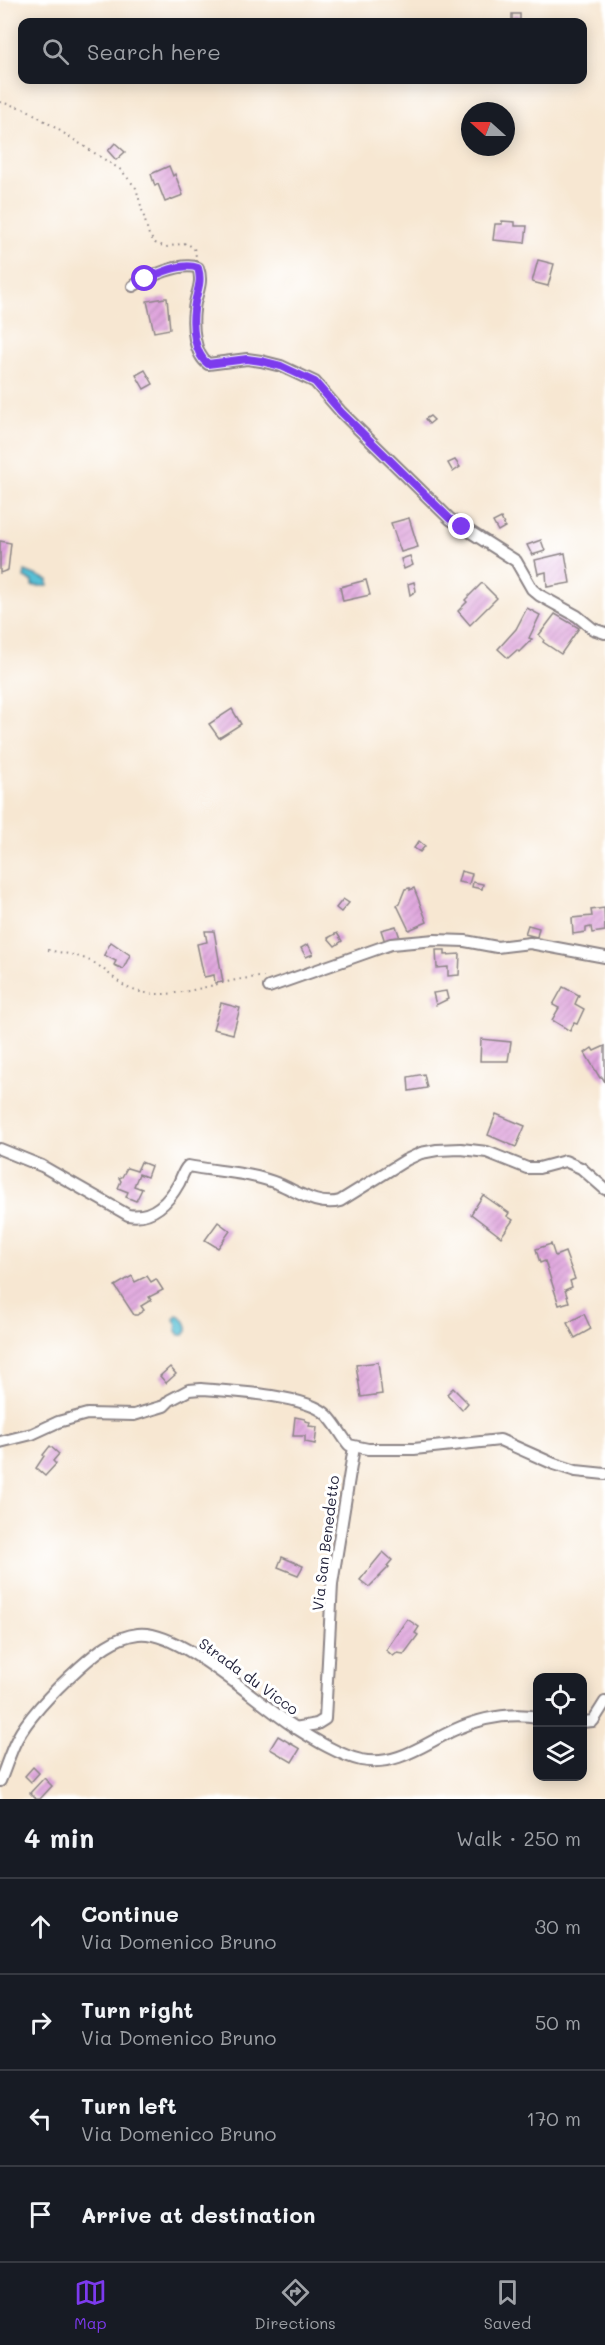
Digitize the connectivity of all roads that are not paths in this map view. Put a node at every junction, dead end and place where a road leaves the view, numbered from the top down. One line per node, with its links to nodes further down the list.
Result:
1 (134, 286): 2 (street)
2 (605, 633)
3 (605, 957): 4 (street)
4 (268, 982)
5 (0, 1149): 6 (street)
6 (605, 1189)
7 (0, 1442): 8 (street)
8 (354, 1447): 9 (street); 13 (street, Via San Benedetto)
9 (605, 1474)
10 (605, 1702): 12 (street)
11 (533, 1716): 13 (street, Strada du Vicco)
12 (587, 1722)
13 (295, 1728): 14 (street, Strada du Vicco)
14 (0, 1781)

